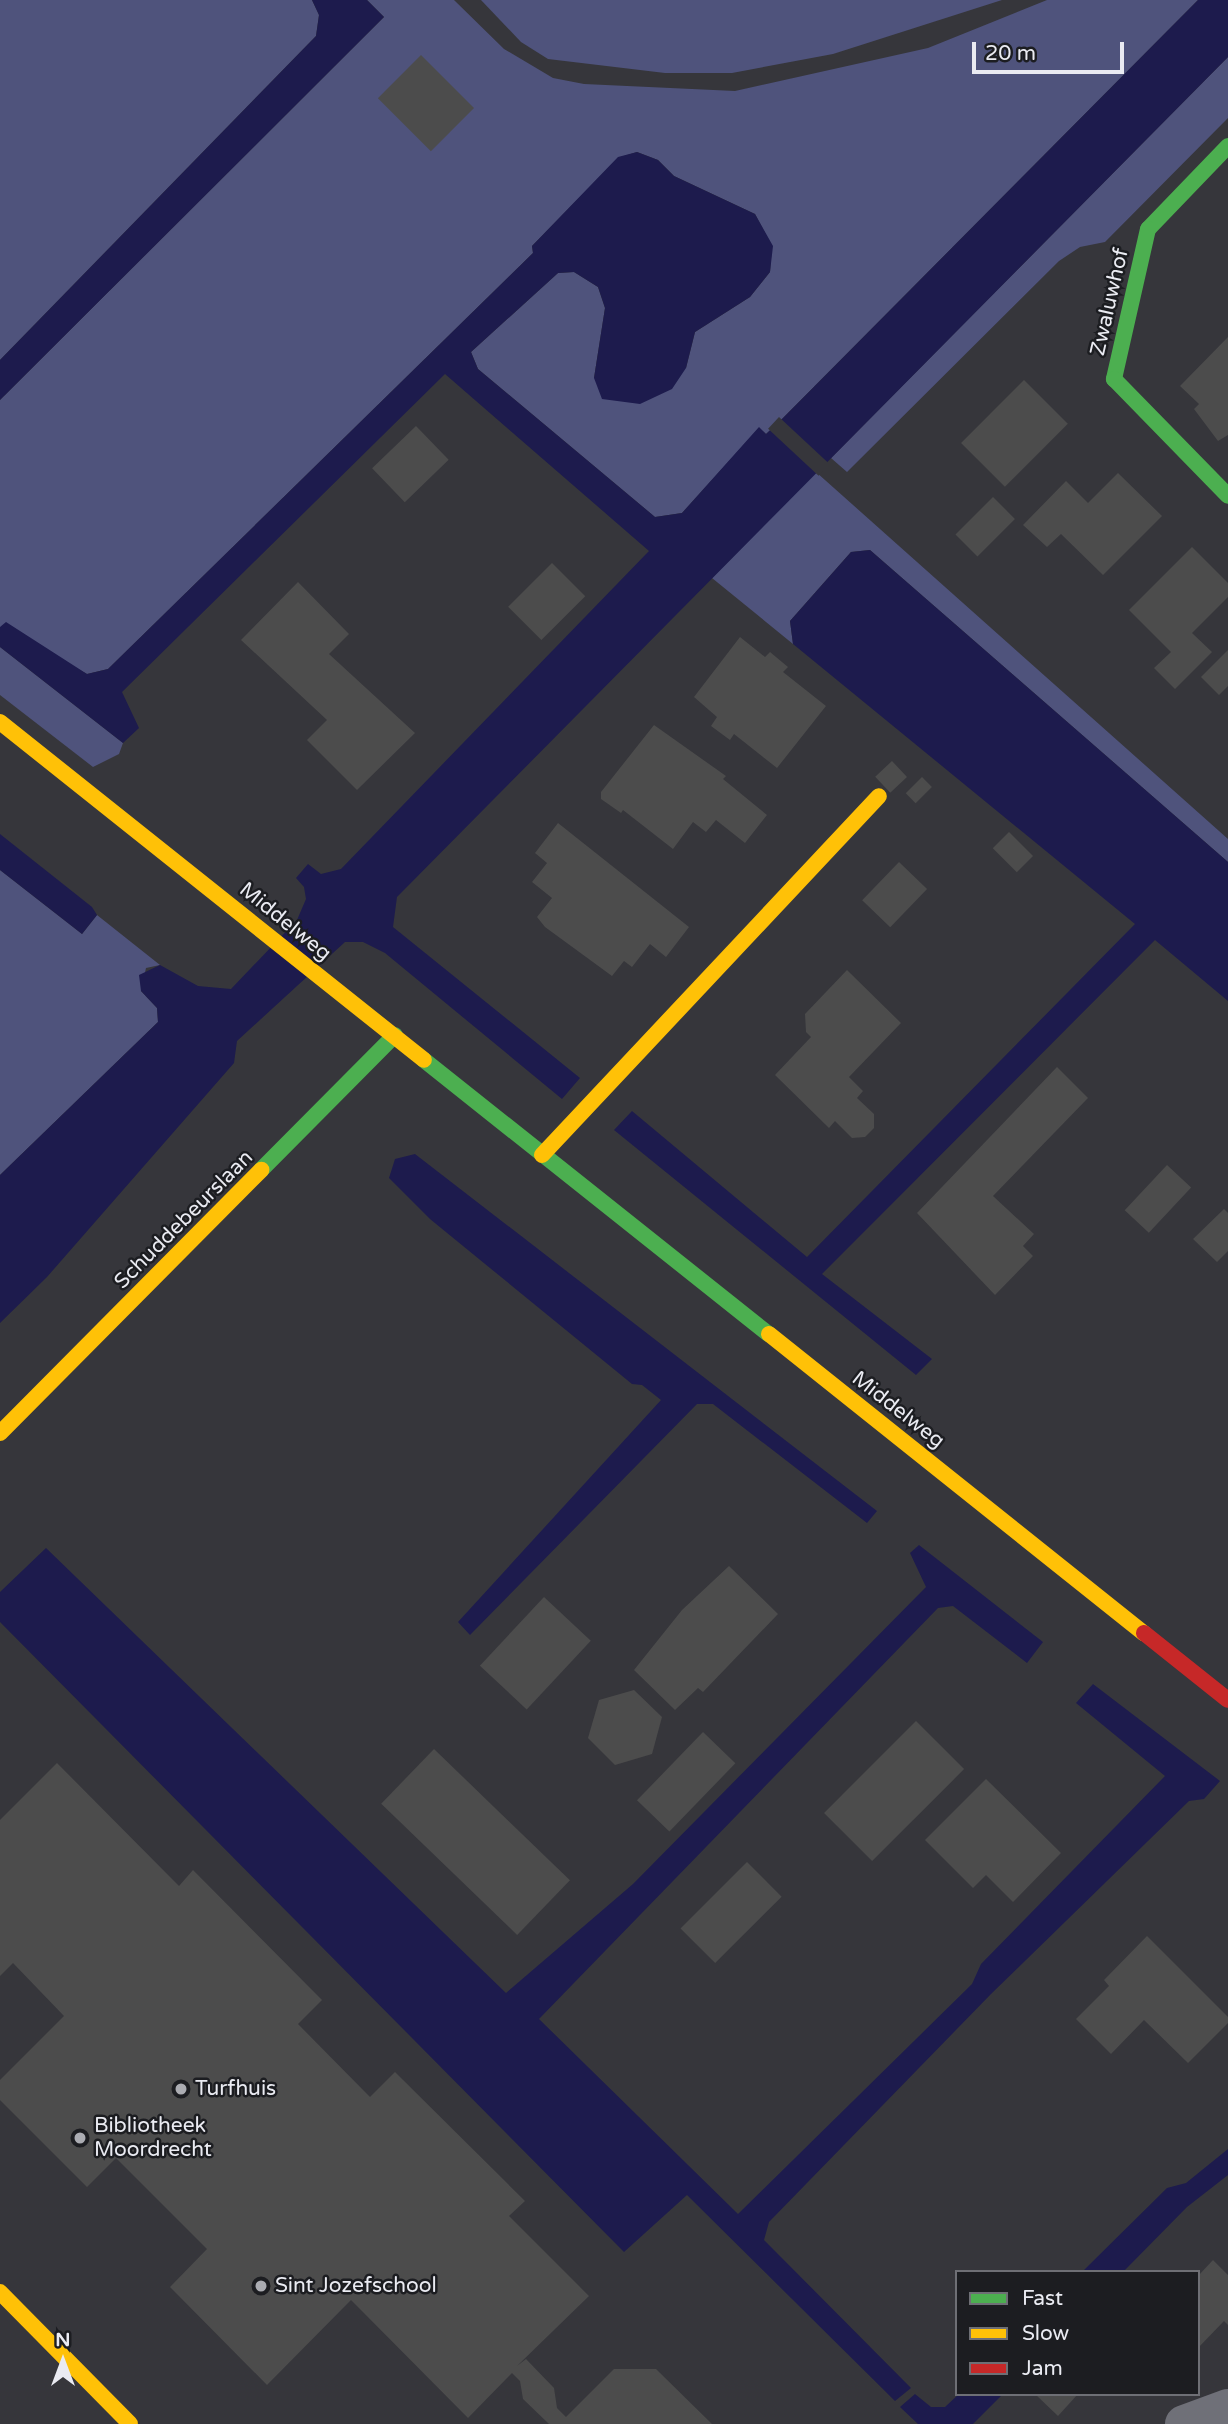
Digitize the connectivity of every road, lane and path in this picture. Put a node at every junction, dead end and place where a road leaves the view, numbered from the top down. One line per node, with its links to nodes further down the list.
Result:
1 (1228, 146): 2 (street, Zwaluwhof)
2 (1228, 496)
3 (0, 722): 5 (street, Middelweg)
4 (878, 796): 6 (street)
5 (395, 1035): 6 (street, Middelweg); 7 (street, Schuddebeurslaan)
6 (542, 1155): 8 (street, Middelweg)
7 (0, 1433)
8 (1228, 1700)
9 (0, 2292): 11 (street)
10 (1228, 2408): 12 (street)
11 (130, 2424)
12 (1184, 2424)

